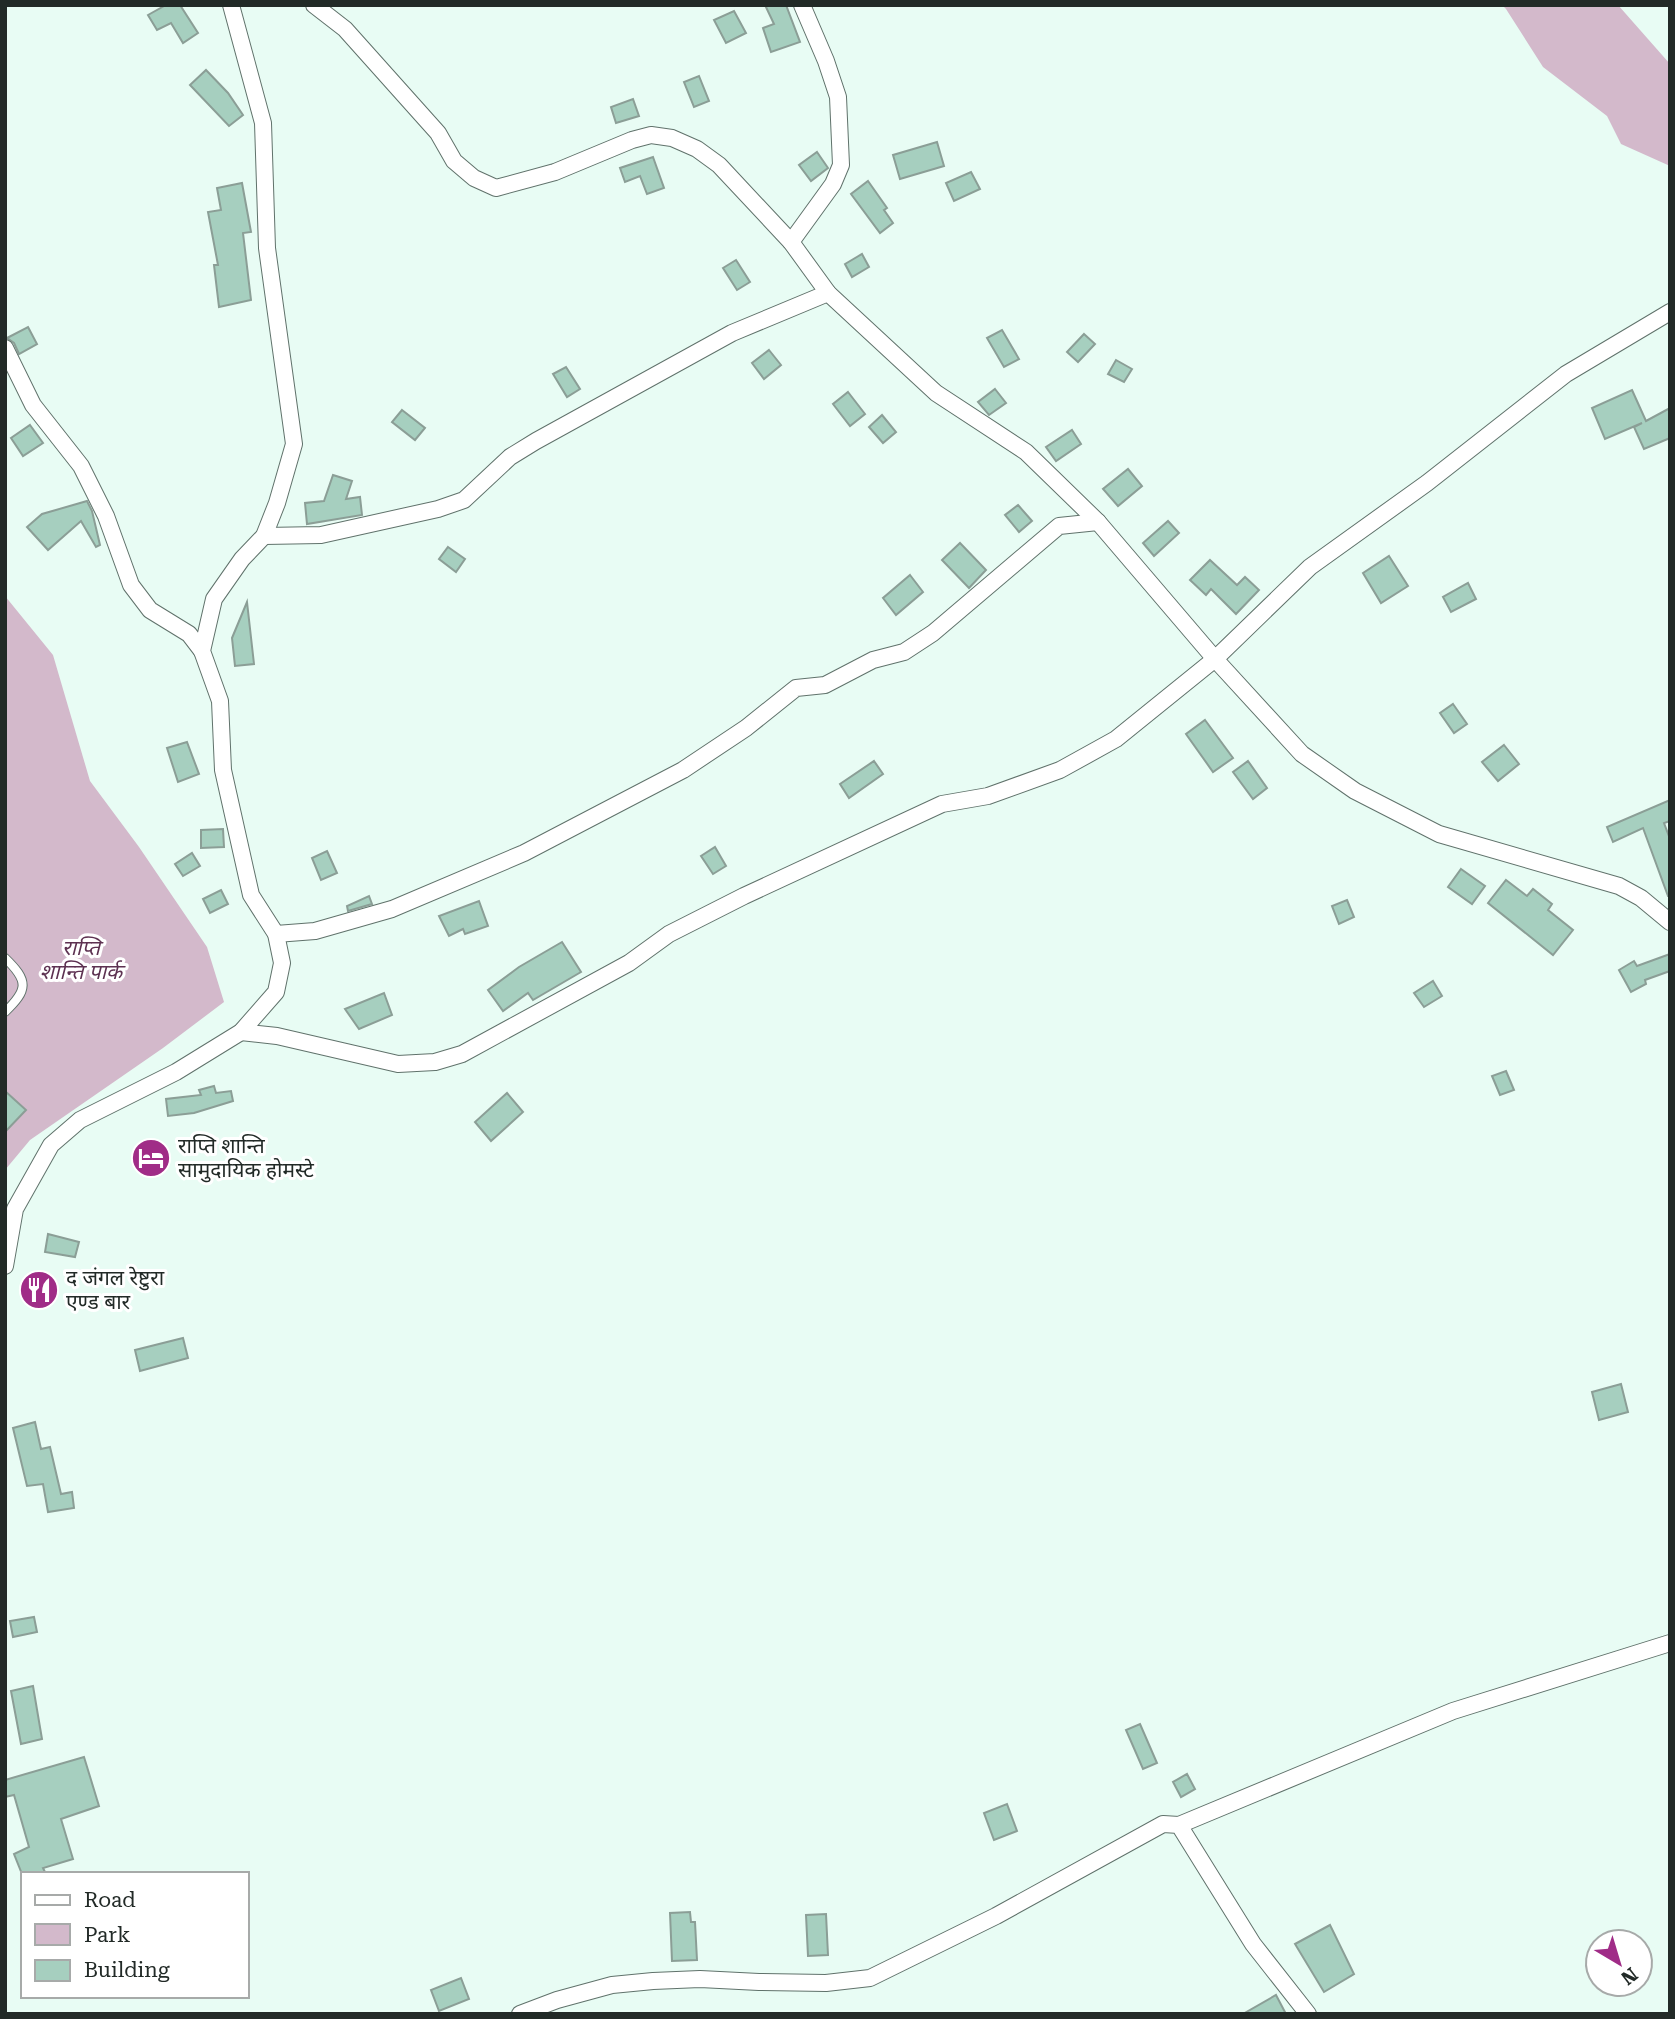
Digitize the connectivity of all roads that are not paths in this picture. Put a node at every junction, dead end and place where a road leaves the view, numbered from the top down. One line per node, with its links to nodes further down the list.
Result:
1 (231, 5): 9 (street)
2 (314, 5): 4 (street)
3 (802, 5): 4 (street)
4 (791, 242): 5 (street)
5 (828, 293): 8 (street); 9 (street)
6 (1670, 312): 11 (street)
7 (5, 348): 10 (street)
8 (1098, 522): 11 (street); 13 (street)
9 (264, 536): 10 (street)
10 (202, 652): 13 (street)
11 (1215, 659): 12 (street); 16 (street)
12 (1670, 922)
13 (276, 934): 16 (street)
14 (5, 958): 15 (lane)
15 (5, 1012)
16 (241, 1032): 17 (street)
17 (10, 1208): 18 (street)
18 (5, 1266)
19 (1670, 1643): 20 (street)
20 (1179, 1825): 21 (street); 22 (street)
21 (520, 2014)
22 (1308, 2014)

